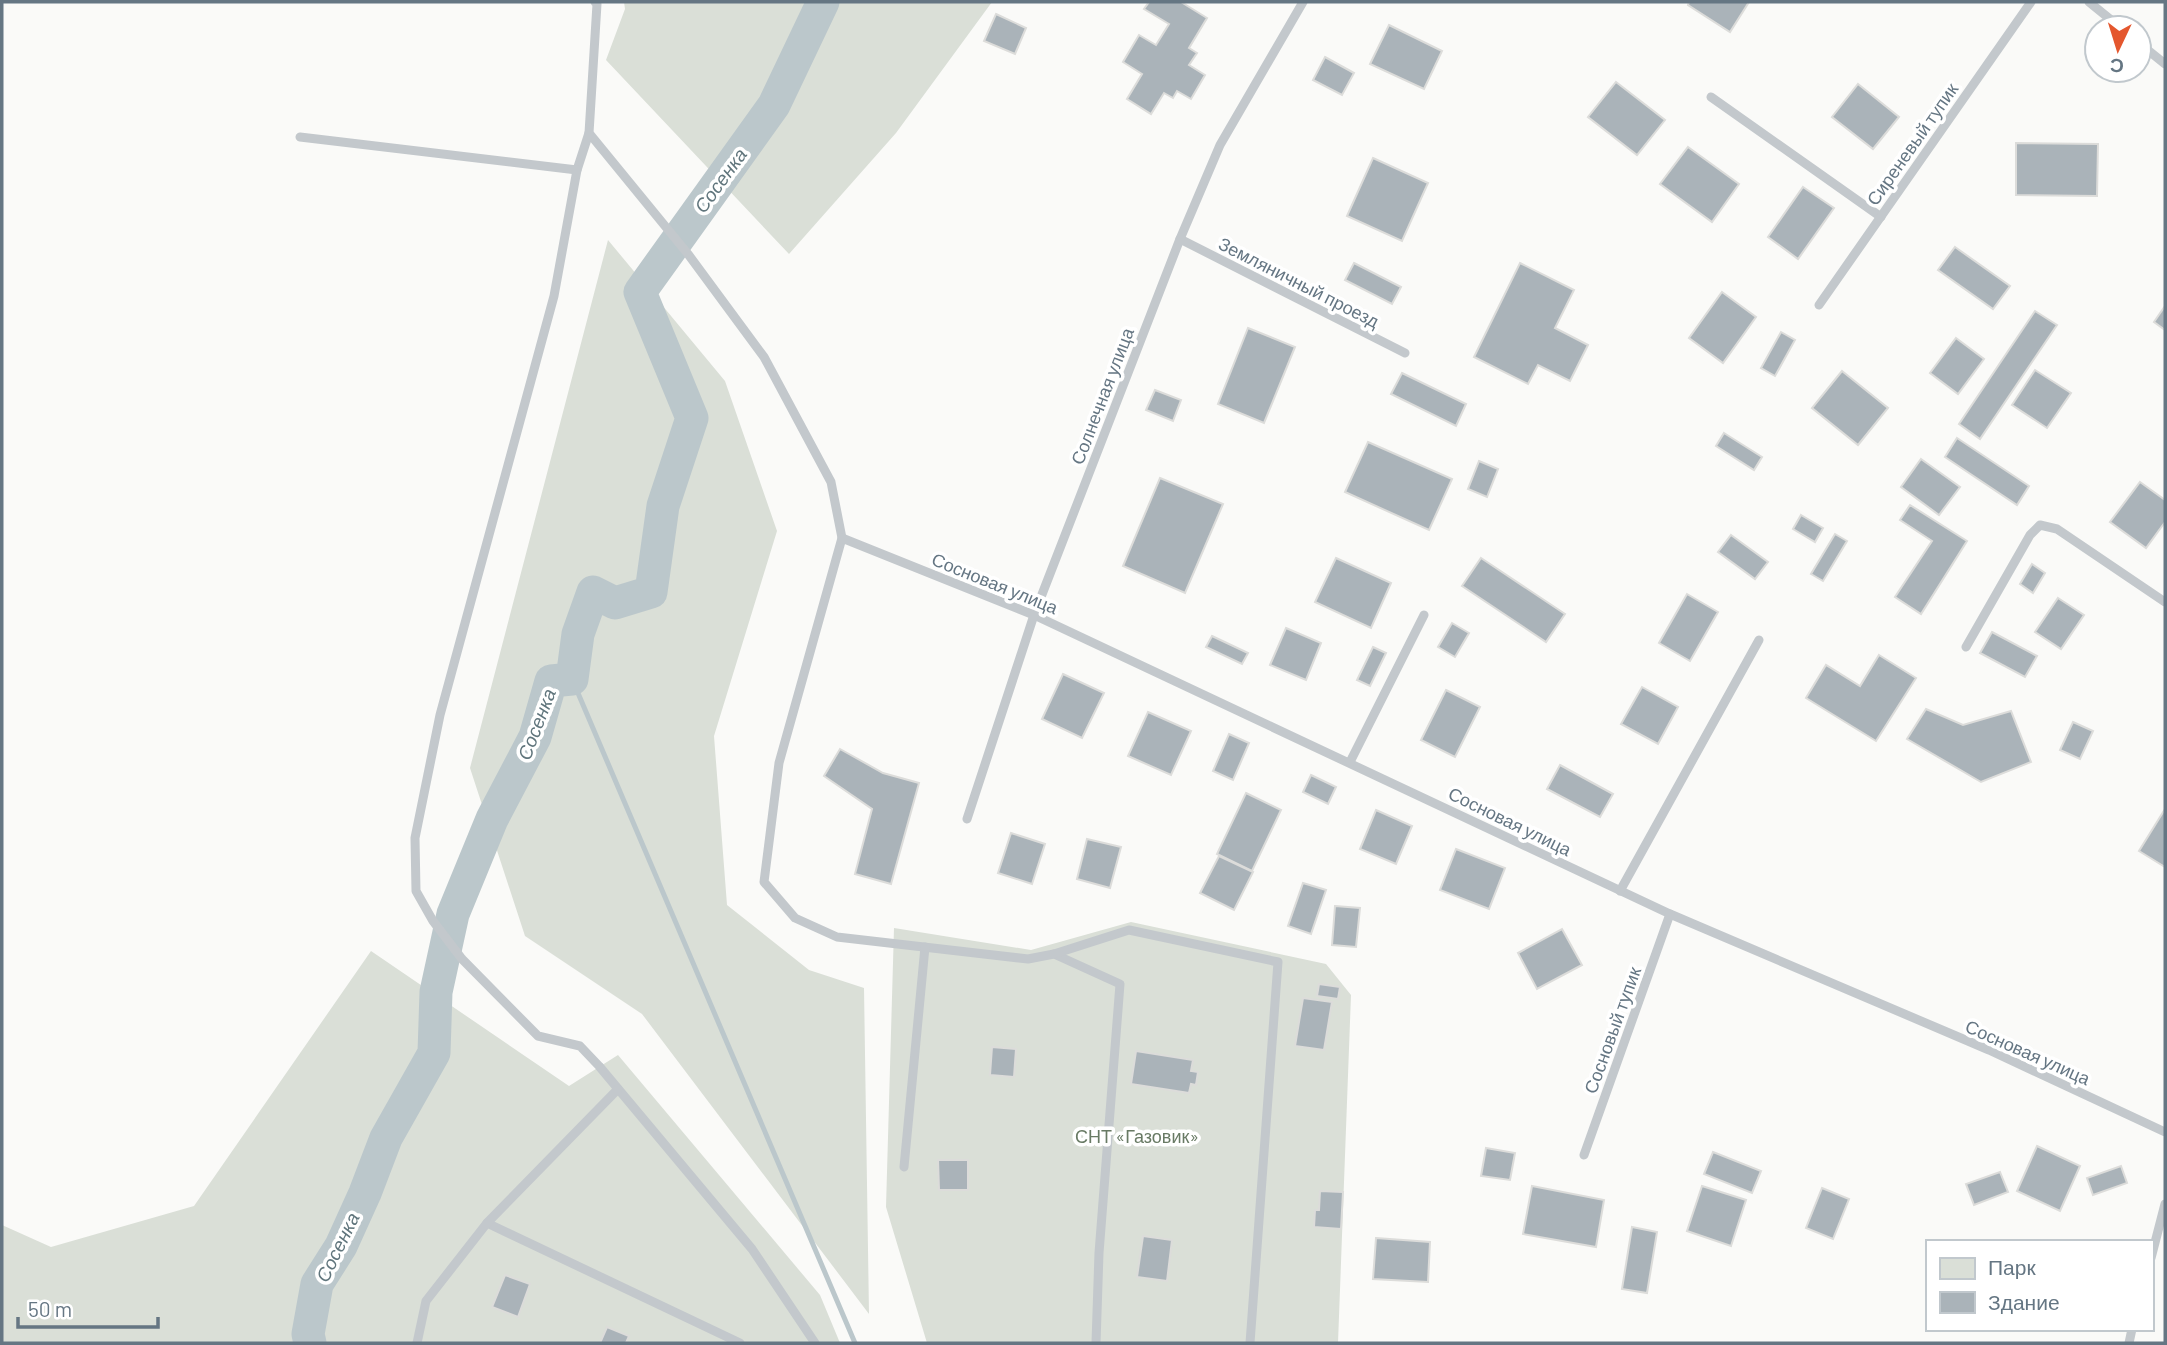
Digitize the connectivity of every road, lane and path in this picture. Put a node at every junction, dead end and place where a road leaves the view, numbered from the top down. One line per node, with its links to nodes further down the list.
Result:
1 (595, 2): 7 (lane)
2 (1303, 2): 11 (lane, Солнечная улица)
3 (2031, 2): 10 (lane, Сиреневый тупик)
4 (2088, 2): 5 (lane)
5 (2103, 14)
6 (1711, 97): 10 (lane)
7 (589, 133): 9 (lane); 14 (lane)
8 (300, 138): 9 (lane)
9 (577, 170): 26 (lane)
10 (1881, 216): 12 (lane, Сиреневый тупик)
11 (1180, 239): 13 (lane, Земляничный проезд); 16 (lane, Солнечная улица)
12 (1819, 305)
13 (1405, 353)
14 (842, 538): 16 (lane, Сосновая улица); 24 (lane)
15 (2165, 602): 19 (lane)
16 (1034, 615): 20 (lane, Сосновая улица); 21 (lane, Солнечная улица)
17 (1424, 615): 20 (lane)
18 (1759, 640): 22 (lane)
19 (1966, 647)
20 (1350, 762): 22 (lane, Сосновая улица)
21 (967, 819)
22 (1620, 891): 23 (lane, Сосновая улица)
23 (1670, 914): 27 (lane, Сосновая улица); 28 (lane, Сосновый тупик)
24 (925, 947): 25 (lane); 29 (lane)
25 (1054, 954): 36 (lane); 37 (lane)
26 (618, 1090): 31 (lane); 35 (lane)
27 (2165, 1132)
28 (1584, 1156)
29 (904, 1167)
30 (2165, 1204): 32 (lane)
31 (487, 1223): 33 (lane); 34 (lane)
32 (2153, 1250)
33 (417, 1343)
34 (740, 1343)
35 (815, 1343)
36 (1096, 1343)
37 (1250, 1343)

